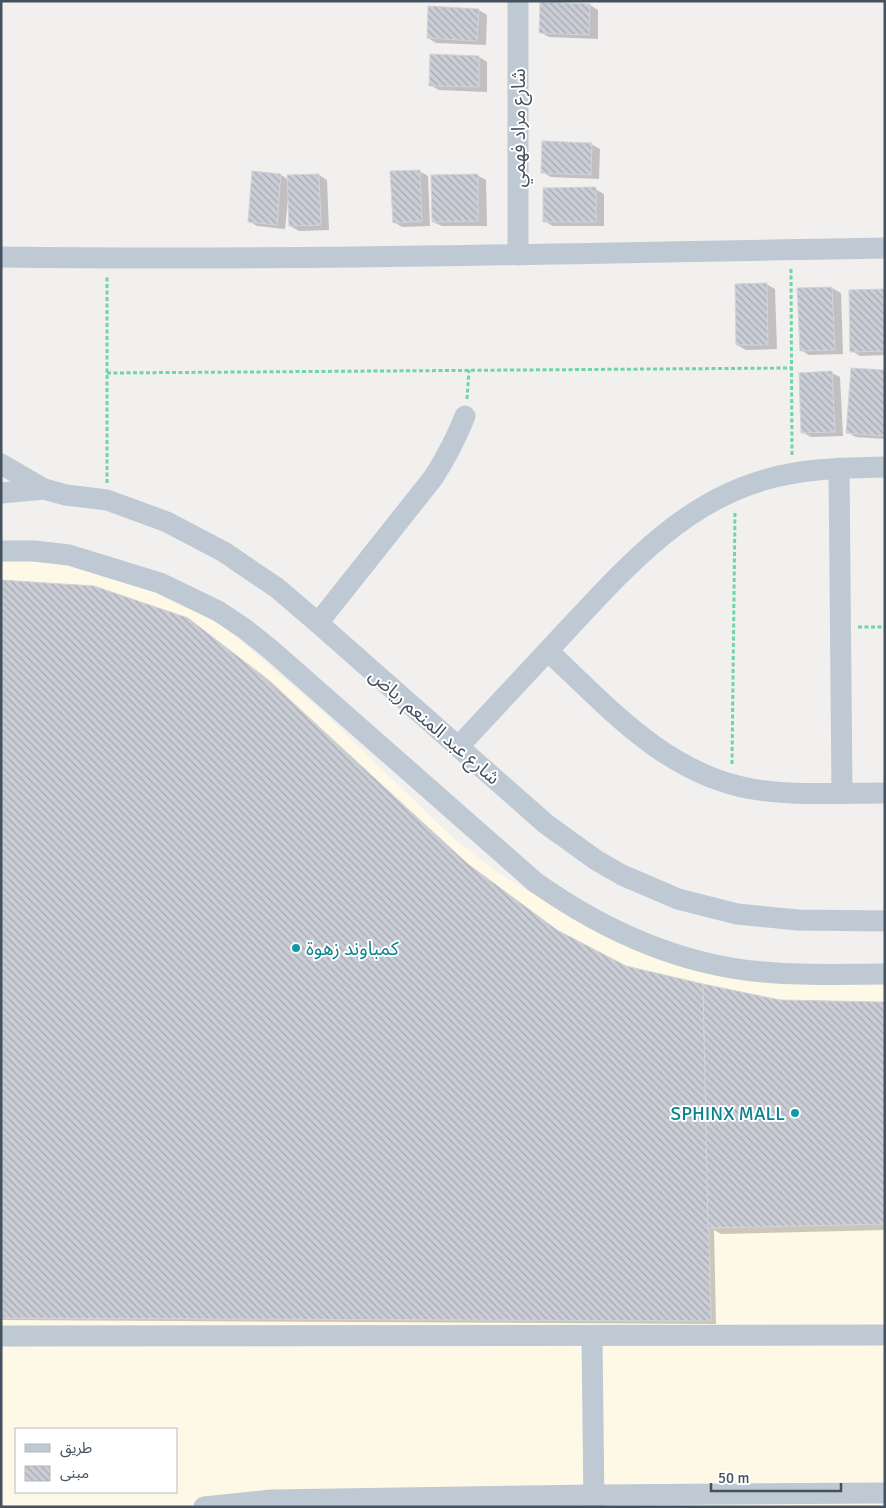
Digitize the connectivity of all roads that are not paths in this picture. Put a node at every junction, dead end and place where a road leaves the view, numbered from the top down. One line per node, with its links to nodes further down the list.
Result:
1 (518, 1): 3 (street, شارع مراد فهمي)
2 (885, 248): 3 (street)
3 (518, 255): 4 (street)
4 (1, 257)
5 (465, 416): 12 (street)
6 (1, 464): 9 (street)
7 (885, 467): 8 (street)
8 (839, 468): 13 (street); 15 (street)
9 (44, 489): 10 (street, شارع عبد المنعم رياض); 12 (street, شارع عبد المنعم رياض)
10 (1, 493)
11 (1, 550): 18 (street)
12 (318, 623): 14 (street, شارع عبد المنعم رياض)
13 (548, 651): 14 (street); 15 (street)
14 (459, 746): 17 (street, شارع عبد المنعم رياض)
15 (842, 793): 16 (street)
16 (885, 793)
17 (885, 921)
18 (885, 974)
19 (885, 1335): 21 (street)
20 (1, 1336): 21 (street)
21 (592, 1336): 23 (street)
22 (885, 1493): 23 (street)
23 (594, 1501): 24 (street)
24 (204, 1507)

